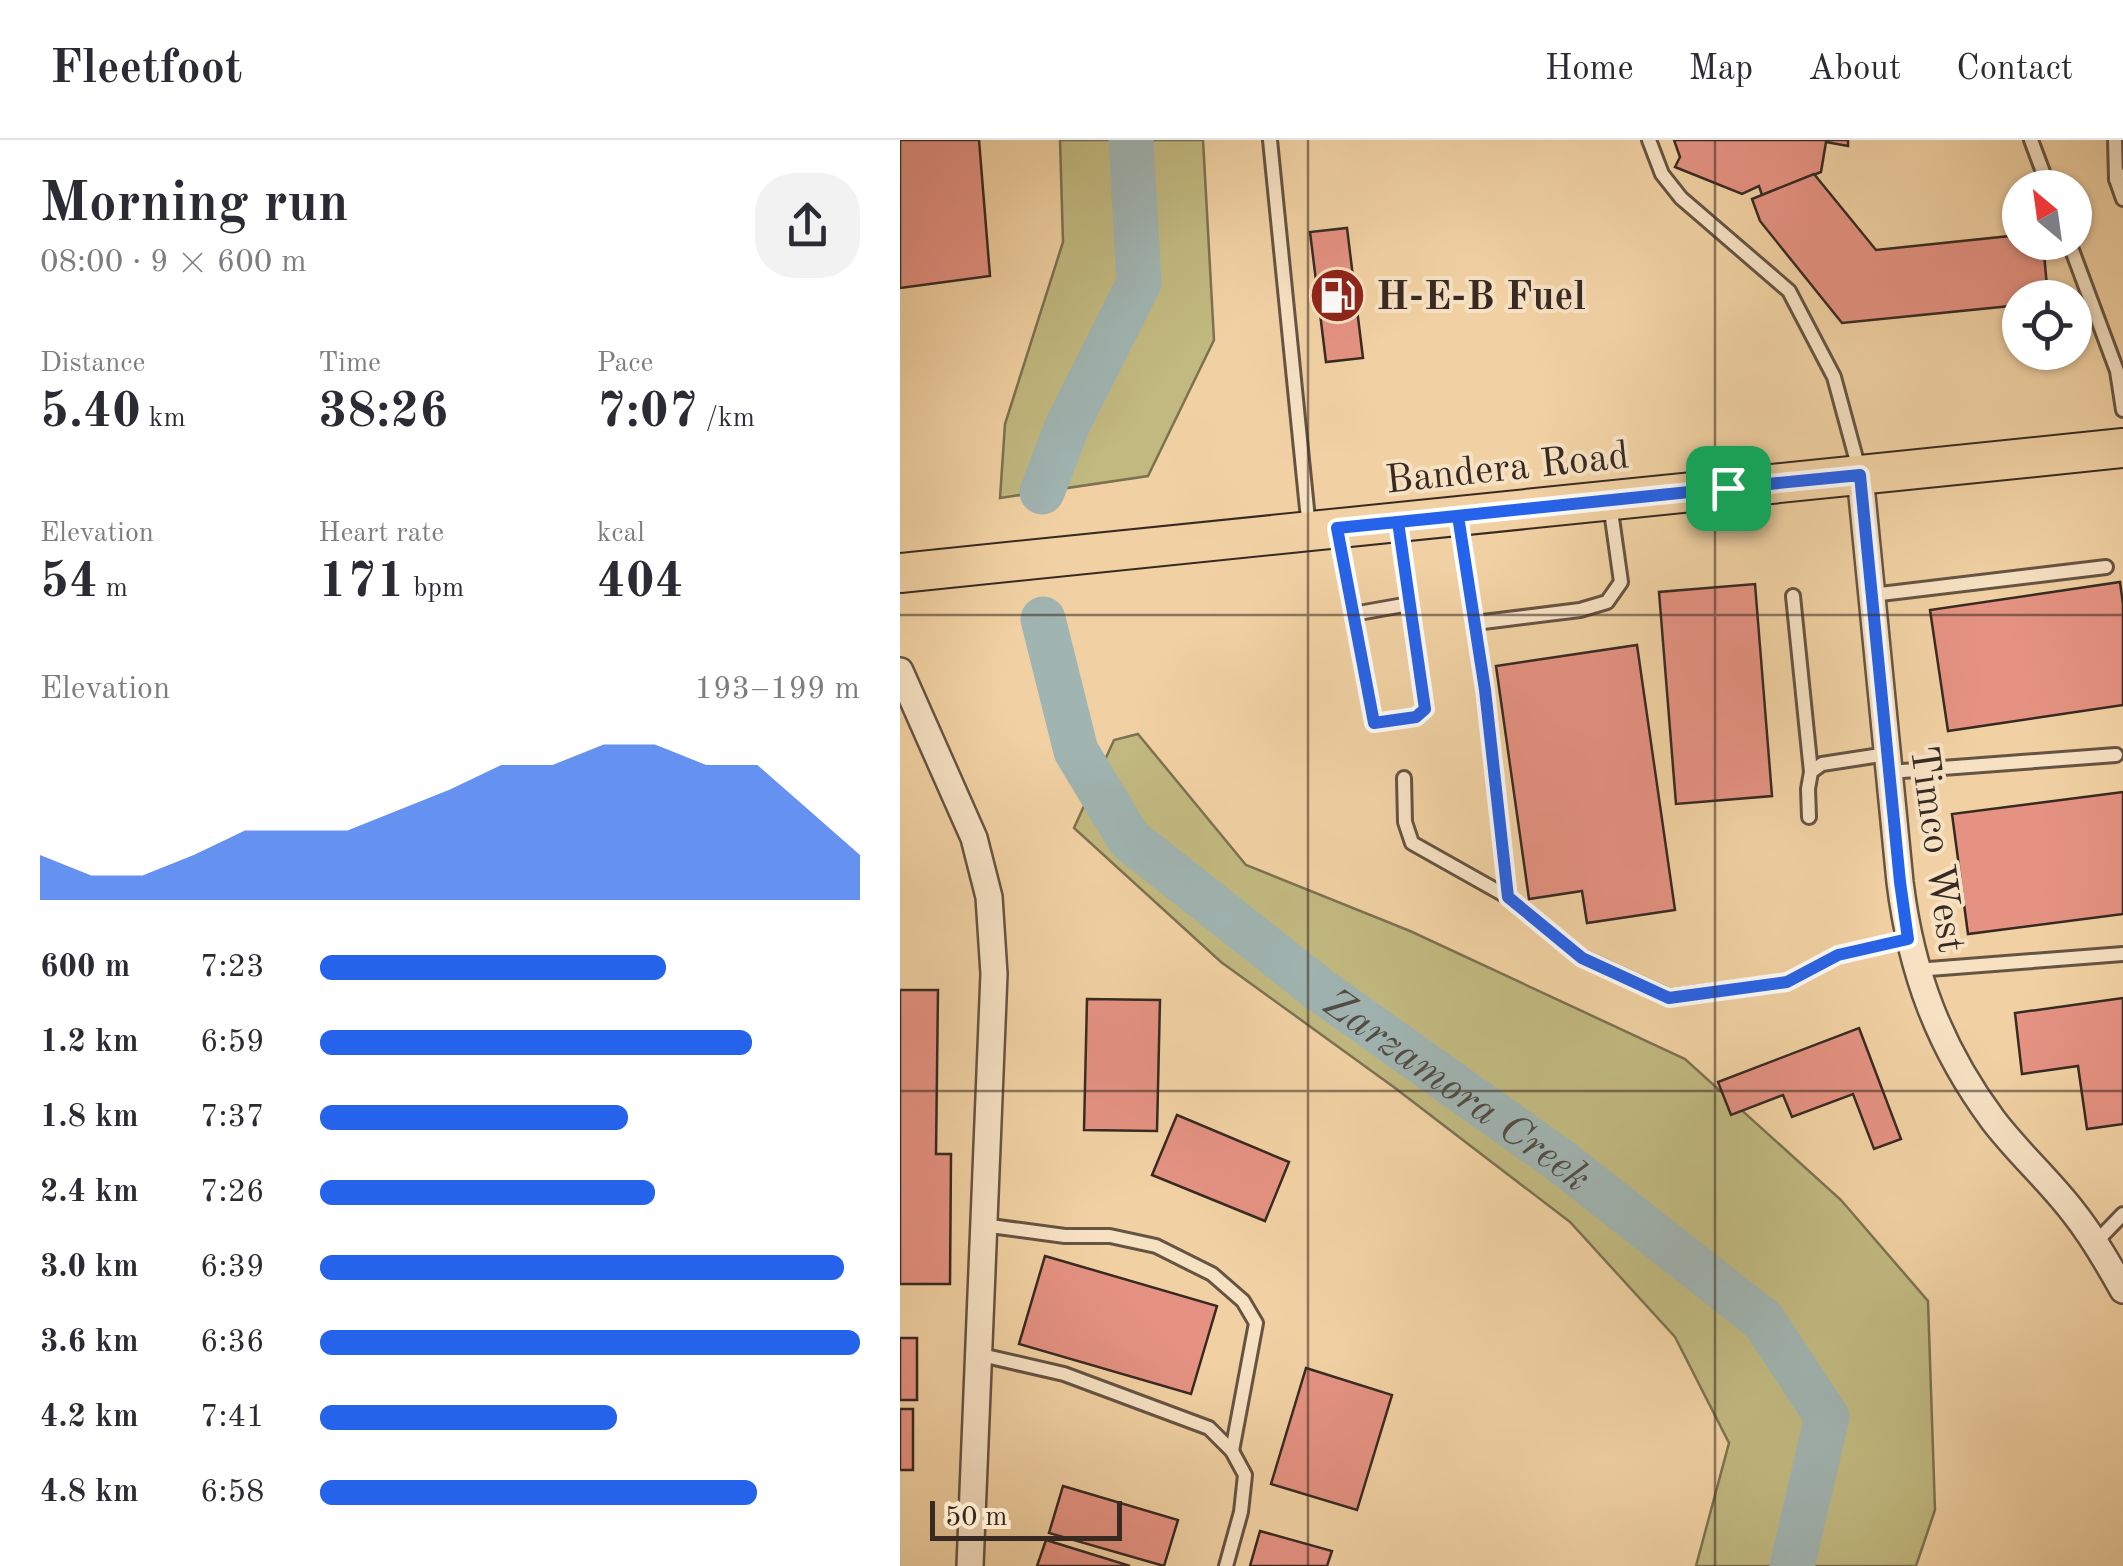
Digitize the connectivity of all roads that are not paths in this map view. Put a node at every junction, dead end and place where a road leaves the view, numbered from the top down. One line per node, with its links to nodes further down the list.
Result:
1 (1270, 140): 15 (lane)
2 (1649, 140): 11 (lane)
3 (2031, 140): 5 (lane)
4 (2115, 140): 6 (lane)
5 (2042, 170)
6 (2119, 175): 7 (lane)
7 (2123, 199)
8 (2076, 260): 9 (lane)
9 (2123, 410)
10 (2123, 448): 11 (main road, Bandera Road)
11 (1860, 475): 12 (main road, Bandera Road); 18 (street, Timco West)
12 (1610, 500): 13 (main road, Bandera Road); 22 (lane)
13 (1458, 516): 14 (main road, Bandera Road); 22 (lane)
14 (1398, 522): 15 (main road, Bandera Road); 20 (lane)
15 (1323, 530): 17 (main road, Bandera Road); 21 (lane)
16 (2106, 567): 18 (lane)
17 (900, 573)
18 (1872, 595): 25 (street, Timco West)
19 (1793, 596): 26 (lane)
20 (1409, 604): 21 (lane); 21 (lane)
21 (1352, 614)
22 (1475, 623): 29 (lane)
23 (900, 671): 34 (street)
24 (2116, 754): 25 (lane)
25 (1888, 762): 26 (lane); 30 (street, Timco West)
26 (1811, 772): 28 (lane)
27 (1404, 778): 29 (lane)
28 (1810, 817)
29 (1508, 897): 30 (lane)
30 (1908, 939): 32 (street, Timco West)
31 (2123, 954): 32 (lane)
32 (1916, 970): 35 (street, Timco West)
33 (2123, 1214): 35 (lane)
34 (983, 1225): 37 (street); 38 (lane)
35 (2095, 1243): 36 (street, Timco West)
36 (2123, 1290)
37 (977, 1354): 38 (lane); 39 (street)
38 (1232, 1451): 40 (lane)
39 (970, 1566)
40 (1226, 1566)

